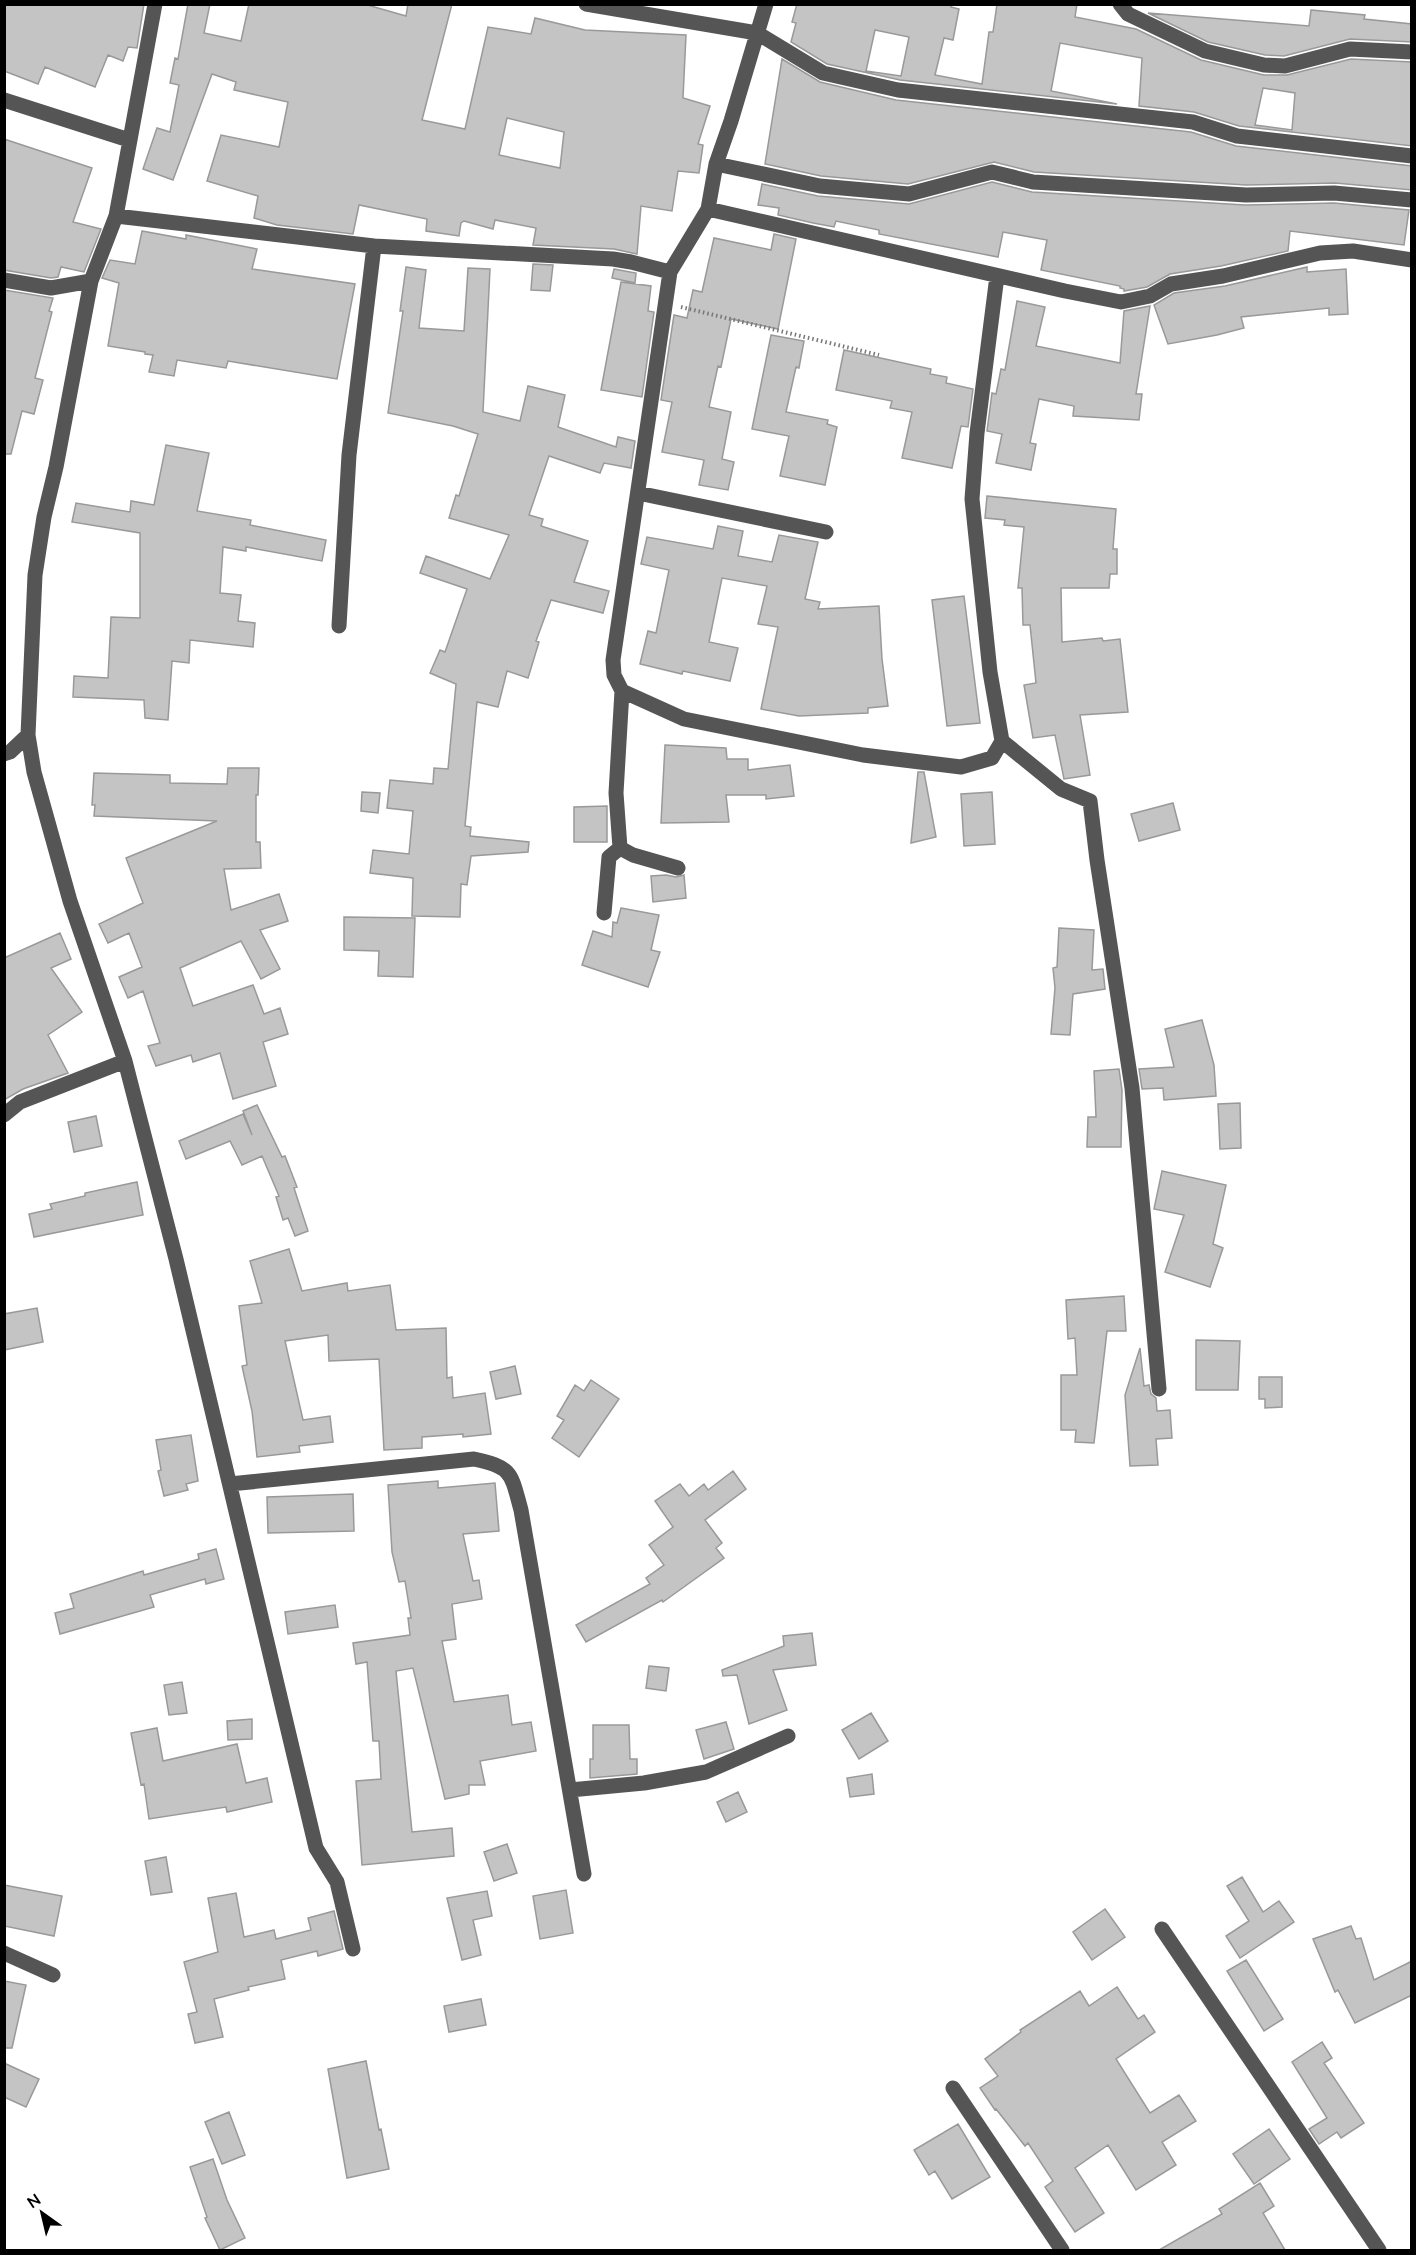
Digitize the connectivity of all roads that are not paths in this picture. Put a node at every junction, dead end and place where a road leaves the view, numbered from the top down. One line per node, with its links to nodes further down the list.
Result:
1 (156, 4): 8 (street)
2 (586, 4): 5 (street)
3 (766, 4): 5 (street)
4 (1120, 4): 6 (street)
5 (757, 33): 9 (street); 10 (street)
6 (1412, 52)
7 (4, 100): 8 (street)
8 (129, 140): 13 (street)
9 (1412, 156)
10 (716, 164): 11 (street); 12 (street)
11 (1412, 200)
12 (708, 209): 16 (street); 17 (street)
13 (116, 216): 14 (street); 19 (street)
14 (374, 246): 16 (street); 22 (street)
15 (1412, 260): 17 (street)
16 (670, 272): 20 (street)
17 (997, 276): 25 (street)
18 (4, 280): 19 (street)
19 (92, 280): 24 (street)
20 (638, 493): 21 (street); 23 (street)
21 (825, 532)
22 (339, 626)
23 (622, 691): 25 (street); 27 (street)
24 (28, 735): 26 (street); 30 (street)
25 (1002, 741): 32 (street)
26 (4, 753)
27 (620, 848): 28 (street); 29 (street)
28 (678, 868)
29 (604, 913)
30 (125, 1061): 31 (street); 33 (street)
31 (4, 1115)
32 (1159, 1389)
33 (230, 1484): 35 (street); 38 (street)
34 (788, 1736): 35 (street)
35 (570, 1790): 36 (street)
36 (584, 1874)
37 (1162, 1929): 43 (street)
38 (353, 1949)
39 (4, 1953): 40 (street)
40 (53, 1975)
41 (953, 2088): 42 (street)
42 (1062, 2250)
43 (1379, 2250)

